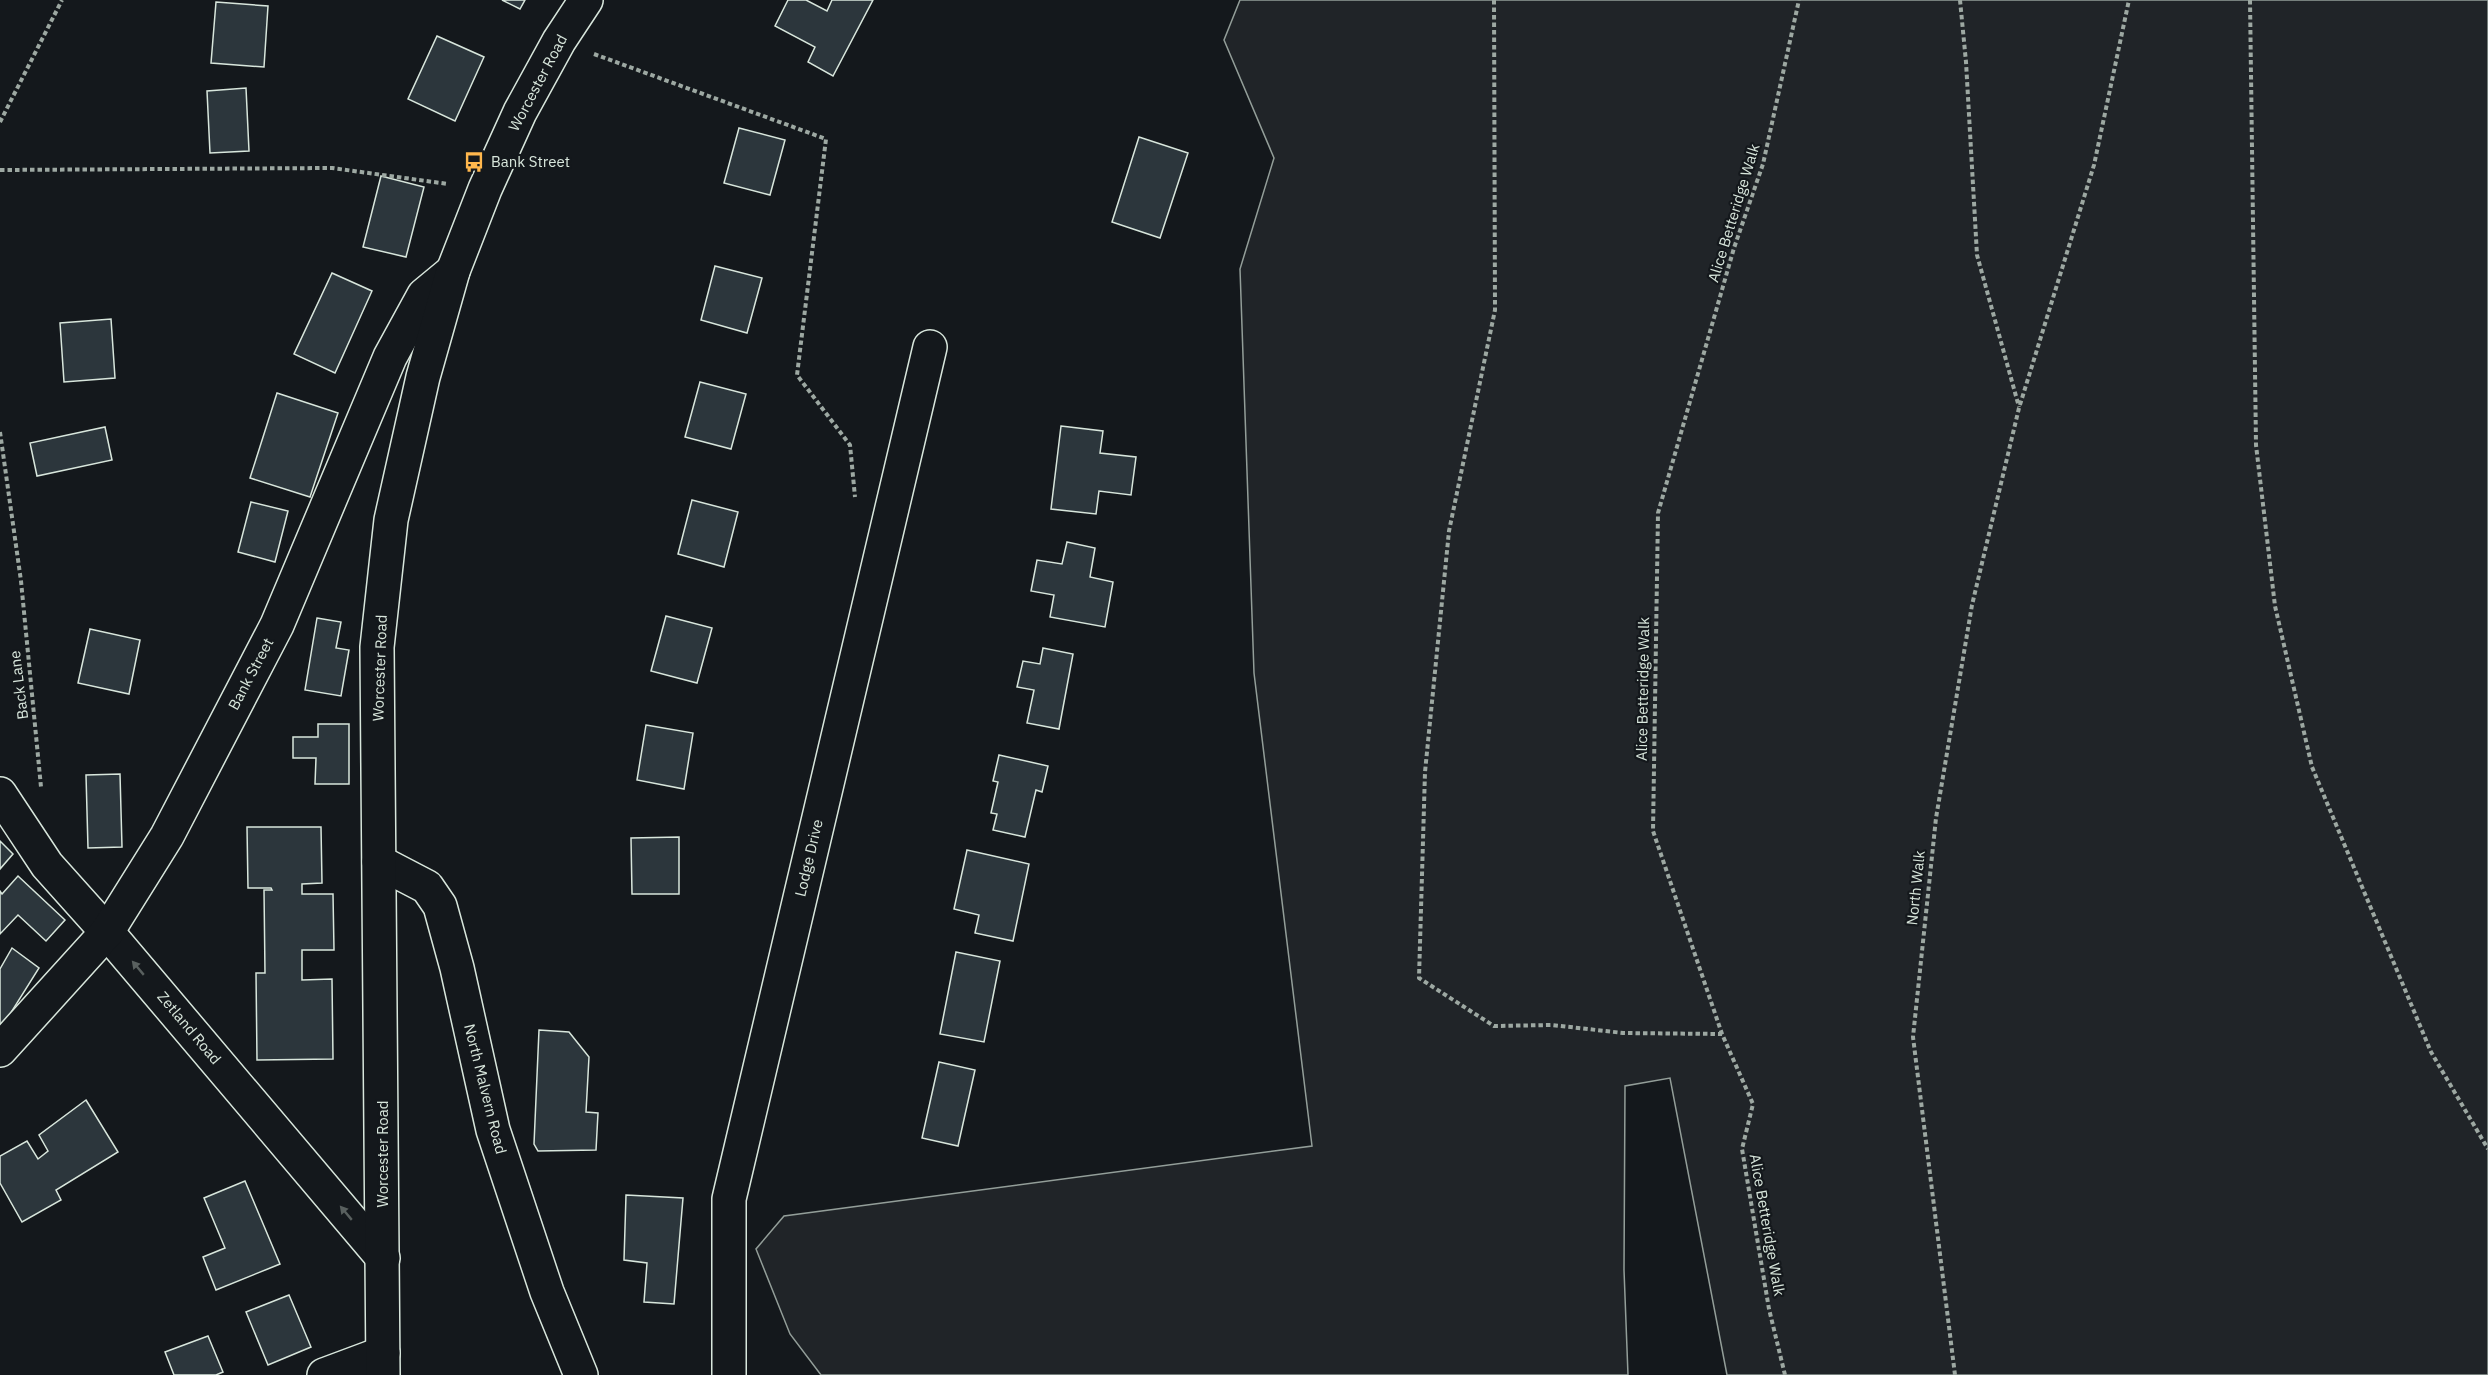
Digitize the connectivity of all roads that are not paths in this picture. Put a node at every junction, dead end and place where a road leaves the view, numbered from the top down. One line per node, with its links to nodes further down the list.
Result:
1 (586, 0): 2 (main road, Worcester Road)
2 (453, 271): 5 (main road, Worcester Road); 6 (main road, Bank Street)
3 (930, 347): 12 (main road, Lodge Drive)
4 (0, 794): 6 (main road, Zetland Road)
5 (379, 862): 8 (main road, Worcester Road); 11 (main road, North Malvern Road)
6 (107, 932): 7 (main road, Bank Street); 8 (main road, Zetland Road, one-way to 6)
7 (0, 1050)
8 (383, 1258): 9 (main road, Worcester Road)
9 (383, 1364): 10 (main road)
10 (324, 1375)
11 (581, 1375)
12 (729, 1375)

